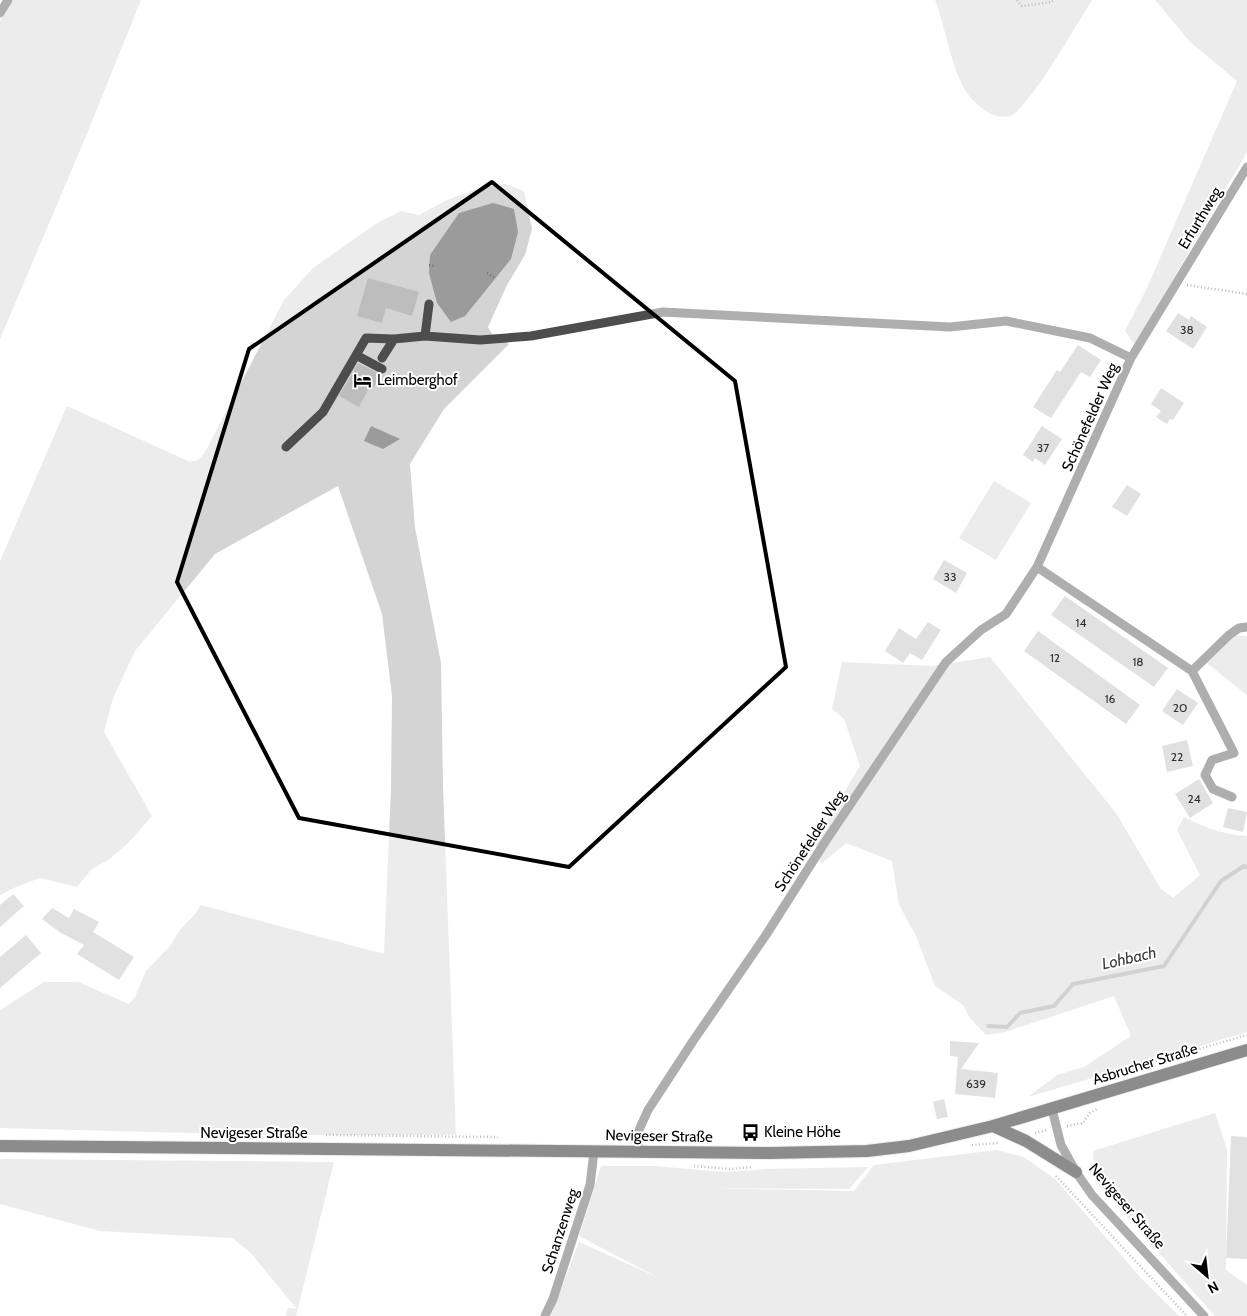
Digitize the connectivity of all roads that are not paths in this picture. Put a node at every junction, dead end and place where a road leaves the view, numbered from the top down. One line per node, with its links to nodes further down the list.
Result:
1 (1, 0): 3 (street)
2 (8, 0): 3 (street)
3 (0, 14)
4 (1247, 167): 5 (street, Erfurthweg)
5 (1177, 284): 11 (street, Schönefelder Weg)
6 (429, 304): 7 (street)
7 (425, 336): 8 (street); 11 (street)
8 (394, 339): 9 (street); 10 (street)
9 (356, 355): 12 (street); 13 (street)
10 (382, 358)
11 (1131, 358): 14 (street, Schönefelder Weg)
12 (382, 369)
13 (286, 447)
14 (1037, 567): 16 (street); 23 (street, Schönefelder Weg)
15 (1247, 627): 16 (street)
16 (1192, 671): 17 (street)
17 (1232, 797)
18 (1247, 1050): 19 (main road, Asbrucher Straße)
19 (1052, 1109): 20 (main road, Nevigeser Straße); 24 (street, Nevigeser Straße)
20 (993, 1126): 23 (main road, Nevigeser Straße); 24 (main road)
21 (0, 1146): 22 (main road, Nevigeser Straße)
22 (594, 1152): 23 (main road, Nevigeser Straße); 25 (street, Schanzenweg)
23 (638, 1152)
24 (1076, 1172): 26 (street, Nevigeser Straße)
25 (545, 1316)
26 (1204, 1316)

